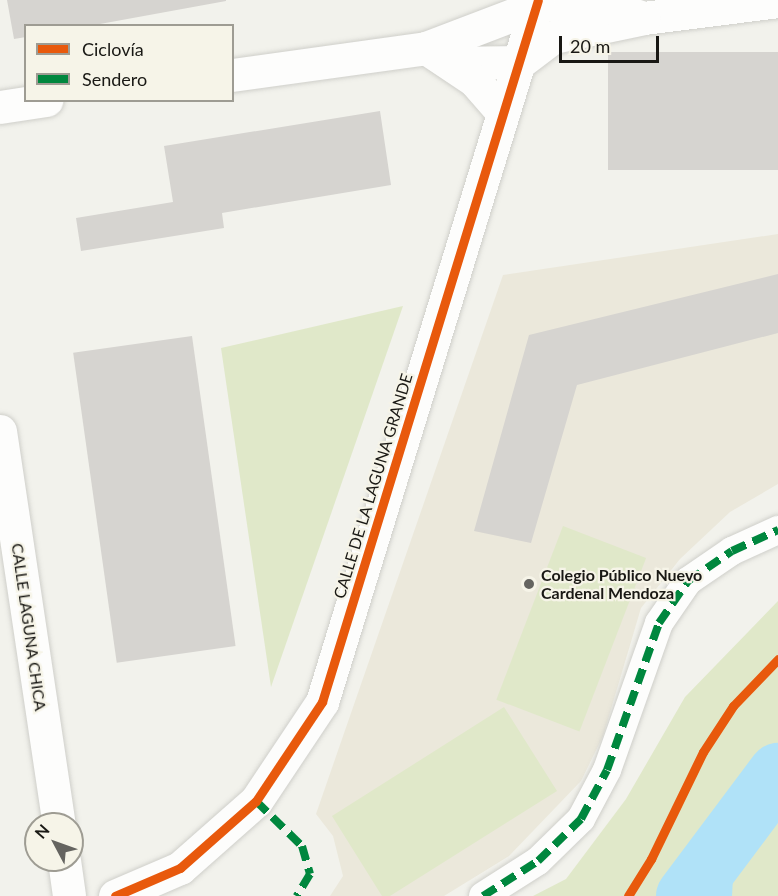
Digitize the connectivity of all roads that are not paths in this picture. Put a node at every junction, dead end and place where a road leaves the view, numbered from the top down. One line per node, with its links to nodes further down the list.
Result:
1 (588, 0): 3 (street); 4 (street)
2 (778, 1): 4 (street)
3 (539, 16): 4 (street); 5 (street); 6 (street, CALLE DE LA LAGUNA GRANDE)
4 (644, 18)
5 (438, 56): 6 (street); 7 (street); 10 (street)
6 (520, 62): 10 (street, CALLE DE LA LAGUNA GRANDE)
7 (234, 75)
8 (33, 102): 9 (street)
9 (0, 107)
10 (503, 113): 16 (street, CALLE DE LA LAGUNA GRANDE)
11 (0, 431): 13 (street, CALLE LAGUNA CHICA)
12 (778, 530): 17 (street)
13 (57, 812)
14 (66, 872): 15 (street)
15 (69, 896)
16 (116, 896)
17 (483, 896)

